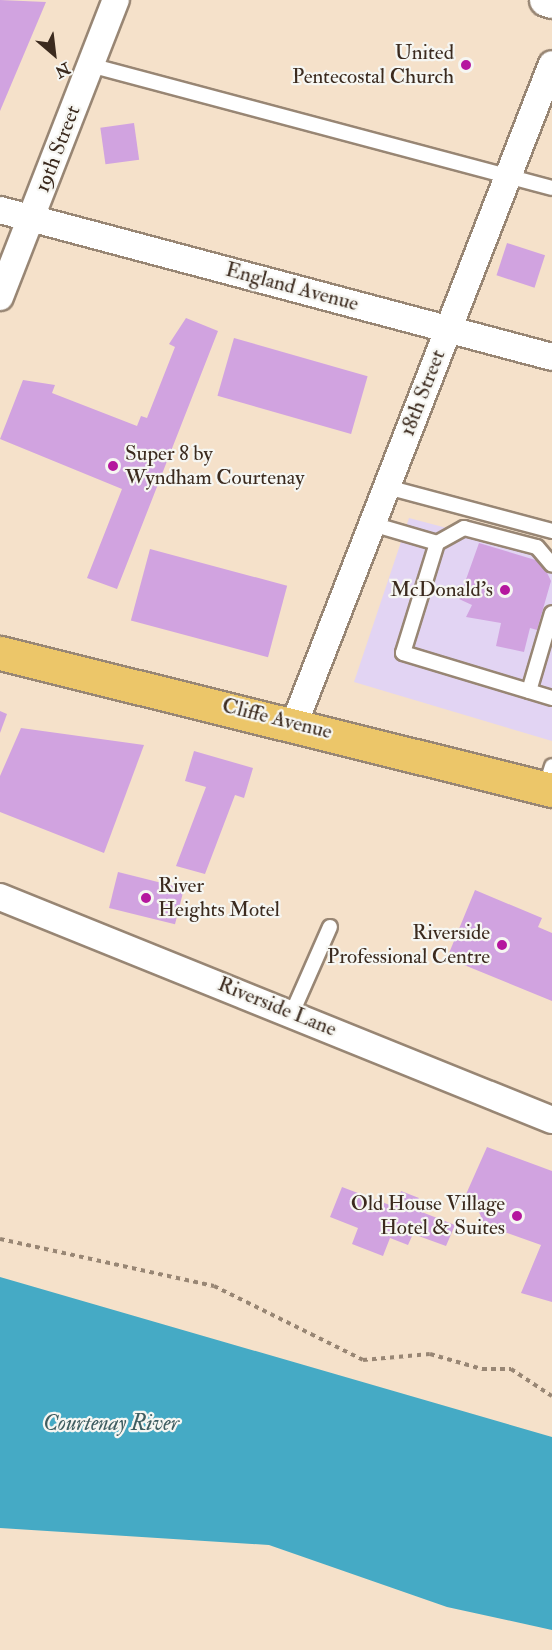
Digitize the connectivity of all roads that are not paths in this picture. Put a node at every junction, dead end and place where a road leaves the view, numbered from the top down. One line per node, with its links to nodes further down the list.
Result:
1 (116, 0): 5 (street, 19th Street)
2 (546, 0): 3 (street)
3 (552, 2)
4 (552, 64): 6 (street, 18th Street)
5 (90, 65): 6 (lane); 9 (street, 19th Street)
6 (508, 176): 7 (lane); 11 (street, 18th Street)
7 (552, 188)
8 (0, 210): 9 (street, England Avenue)
9 (32, 216): 10 (street, 19th Street); 11 (street, England Avenue)
10 (0, 297)
11 (448, 330): 12 (street, England Avenue); 13 (street, 18th Street)
12 (552, 357)
13 (387, 487): 14 (street, 18th Street); 15 (lane)
14 (372, 524): 16 (lane); 22 (street, 18th Street)
15 (552, 531)
16 (437, 543): 17 (lane); 20 (lane)
17 (552, 565)
18 (552, 613): 20 (lane)
19 (0, 653): 22 (main road, Cliffe Avenue)
20 (529, 691): 21 (lane)
21 (552, 698)
22 (295, 722): 23 (main road, Cliffe Avenue)
23 (550, 781)
24 (0, 897): 26 (street, Riverside Lane)
25 (330, 927): 26 (lane)
26 (292, 1013): 27 (street, Riverside Lane)
27 (552, 1120)

